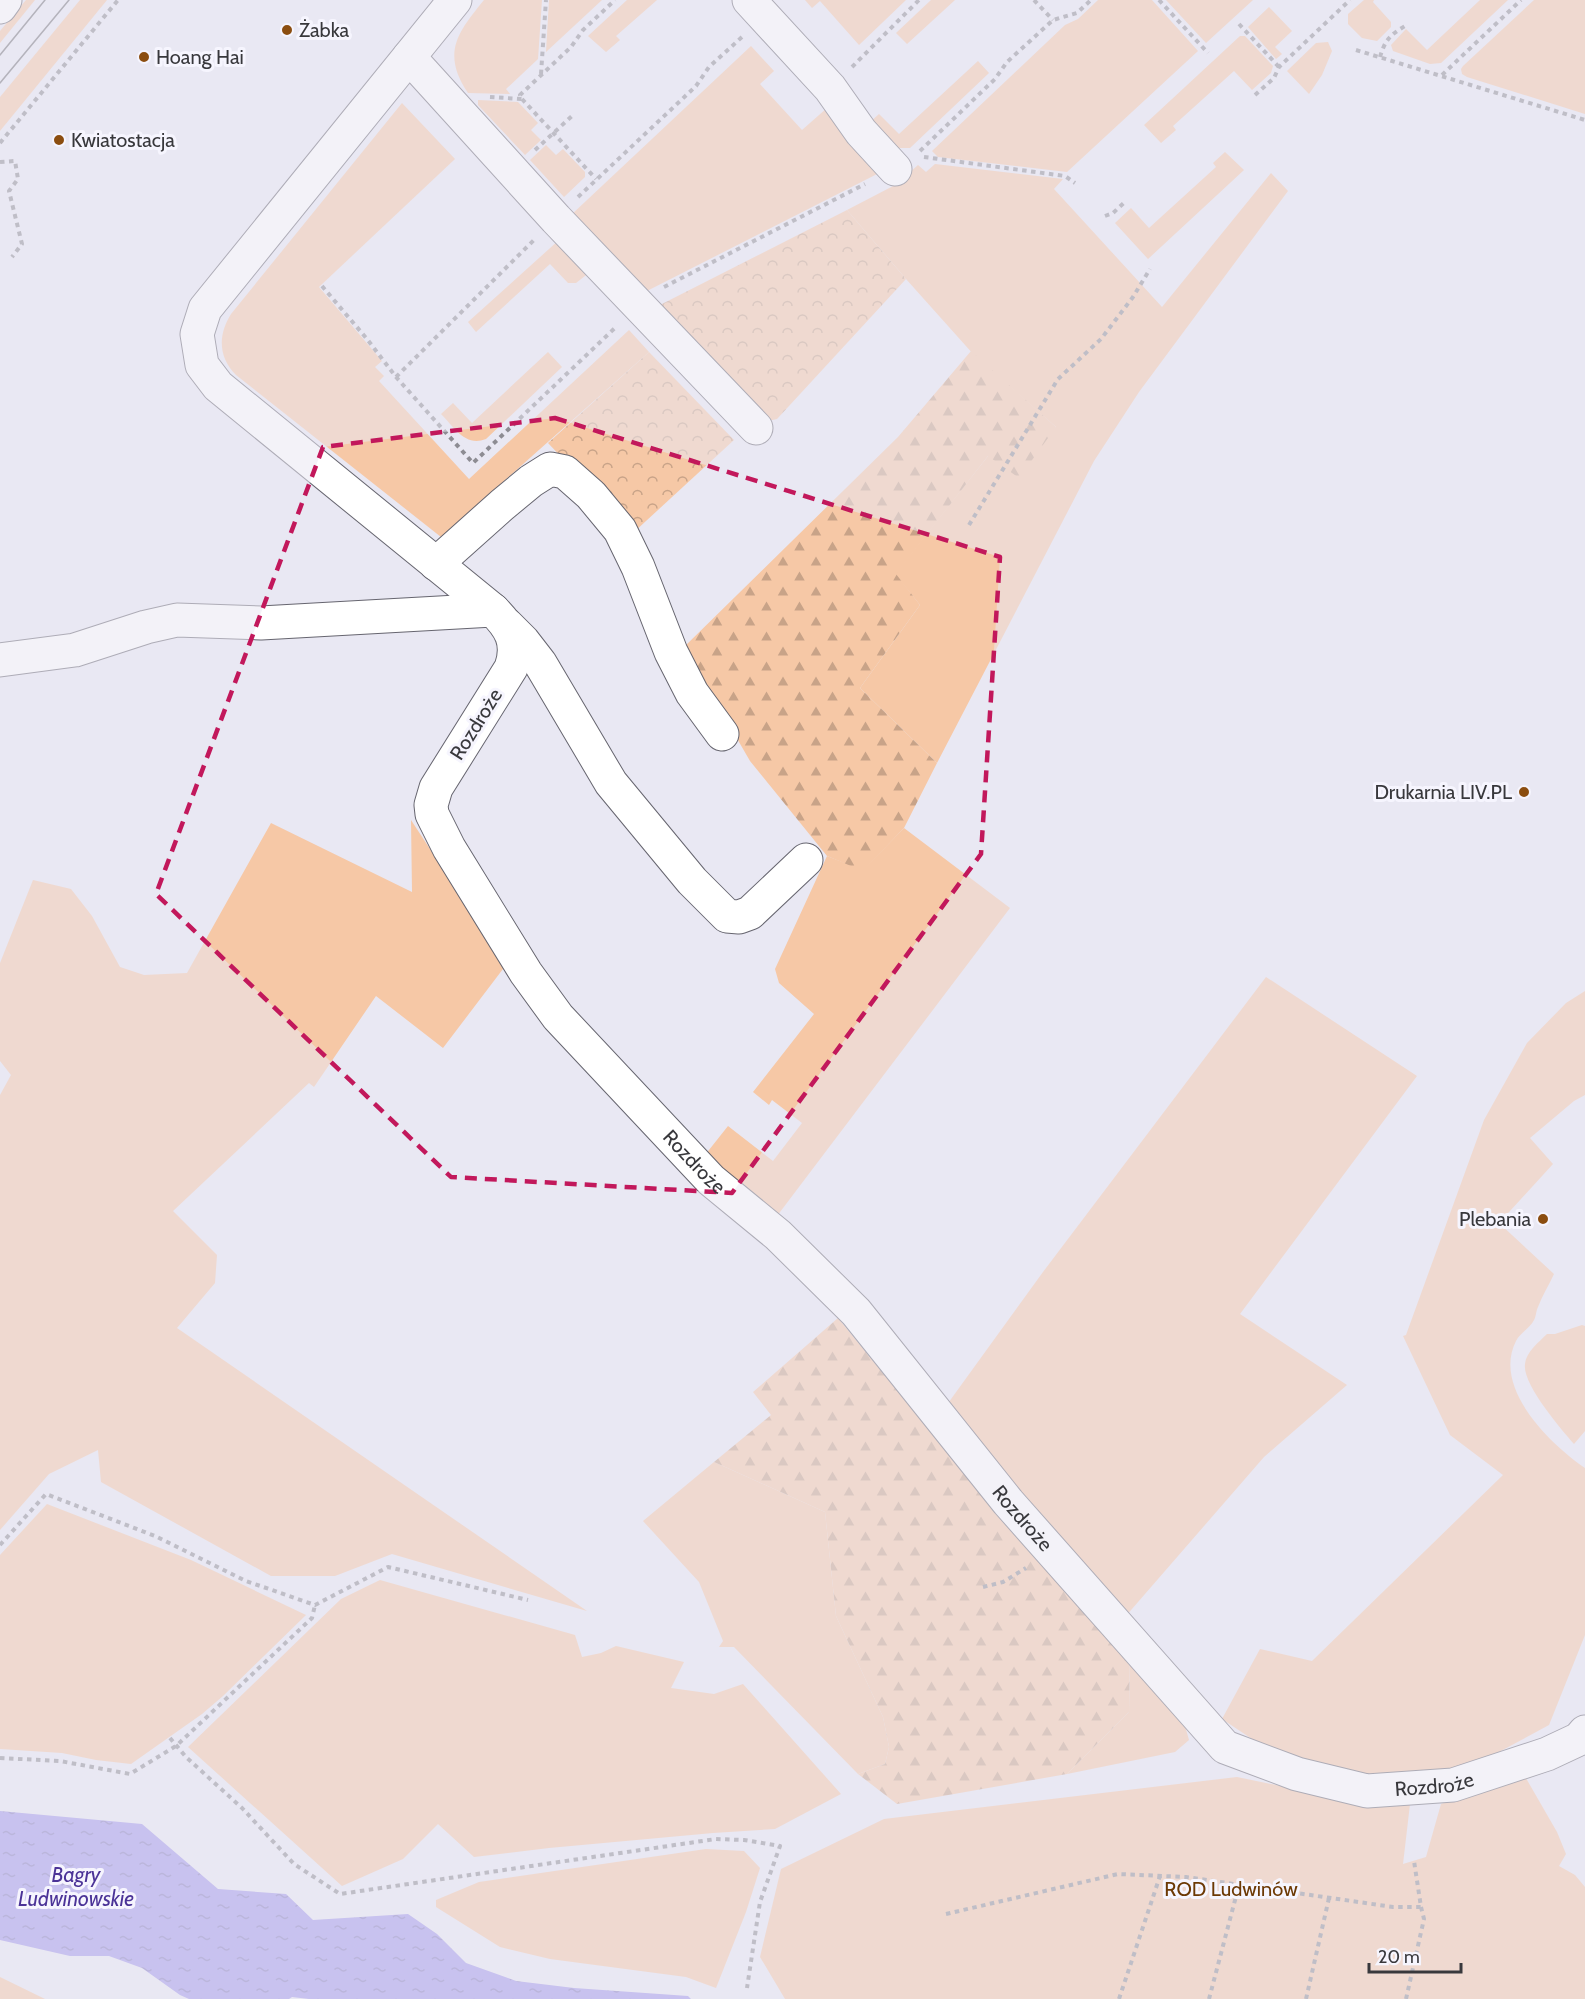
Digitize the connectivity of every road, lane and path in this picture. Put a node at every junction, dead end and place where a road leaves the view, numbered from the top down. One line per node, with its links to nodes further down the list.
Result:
1 (5, 0): 13 (street)
2 (118, 0): 31 (path)
3 (455, 0): 19 (street)
4 (546, 0): 22 (path)
5 (615, 0): 22 (path)
6 (750, 0): 24 (street)
7 (919, 0): 24 (path)
8 (1034, 0): 14 (path)
9 (1091, 0): 14 (path)
10 (1159, 0): 18 (path)
11 (1350, 0): 21 (path)
12 (1521, 0): 23 (path)
13 (0, 7)
14 (1053, 20): 36 (path)
15 (1239, 24): 21 (path)
16 (1405, 26): 20 (path)
17 (1356, 50): 20 (path)
18 (1208, 53)
19 (409, 57): 25 (street); 45 (street)
20 (1380, 57): 23 (path)
21 (1279, 67): 26 (path)
22 (541, 75): 27 (path)
23 (1442, 75): 29 (path)
24 (830, 88): 34 (street)
25 (445, 95): 27 (path); 42 (street)
26 (1255, 95)
27 (522, 99): 30 (path)
28 (572, 116): 30 (path)
29 (1585, 120)
30 (554, 133): 32 (path); 35 (path)
31 (0, 143)
32 (532, 153)
33 (0, 162): 39 (path)
34 (895, 169): 42 (path)
35 (596, 179)
36 (1074, 183)
37 (1126, 201): 38 (path)
38 (1105, 216)
39 (12, 257)
40 (1150, 269): 44 (path)
41 (322, 286): 42 (path)
42 (637, 305): 43 (street)
43 (756, 428)
44 (969, 525)
45 (436, 564): 46 (street); 48 (street)
46 (499, 616): 47 (street); 49 (street); 51 (street, Rozdroże)
47 (0, 660)
48 (722, 734)
49 (806, 860)
50 (0, 1545): 54 (path)
51 (1052, 1551): 52 (path); 55 (street, Rozdroże)
52 (983, 1587)
53 (528, 1600): 54 (path)
54 (315, 1605): 57 (path)
55 (1585, 1732)
56 (170, 1738): 57 (path)
57 (176, 1746): 58 (path); 65 (path)
58 (0, 1758)
59 (1414, 1861): 63 (path)
60 (1160, 1876): 61 (path); 64 (path); 66 (path)
61 (1239, 1885): 62 (path); 67 (path)
62 (1329, 1898): 63 (path); 68 (path)
63 (1421, 1907): 69 (path)
64 (946, 1914)
65 (747, 1988)
66 (1119, 1999)
67 (1209, 1999)
68 (1306, 1999)
69 (1406, 1999)

